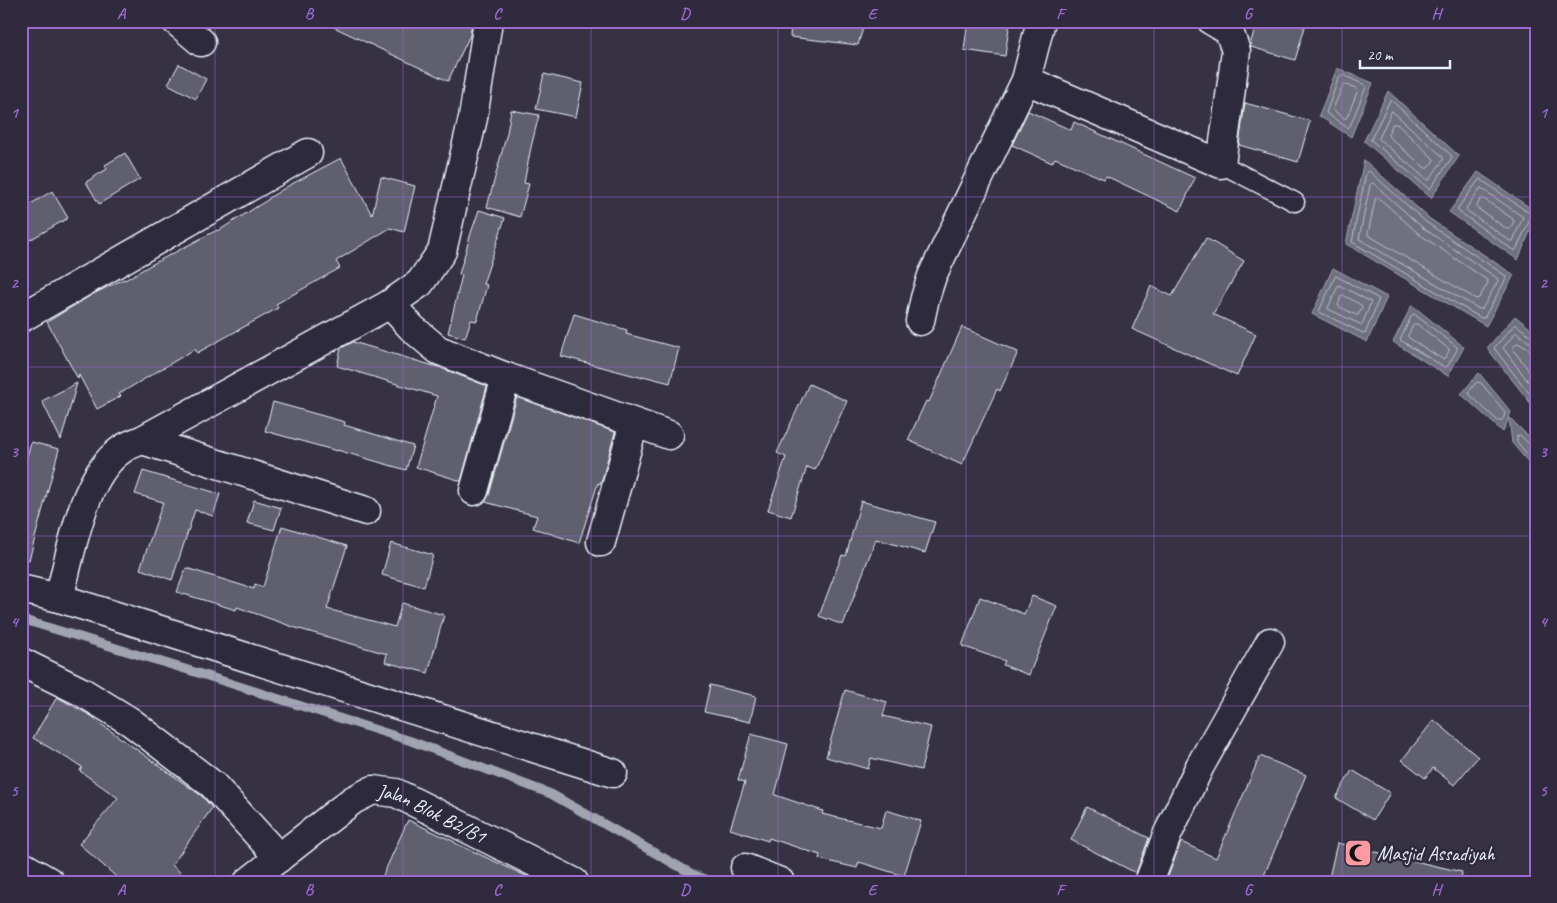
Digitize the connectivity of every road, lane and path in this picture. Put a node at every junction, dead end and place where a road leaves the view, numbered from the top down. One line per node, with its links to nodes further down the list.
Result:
1 (176, 21): 5 (street)
2 (488, 21): 10 (street)
3 (1041, 21): 6 (street)
4 (1212, 21): 8 (street)
5 (200, 42)
6 (1026, 80): 8 (street); 12 (street)
7 (308, 153): 11 (street)
8 (1222, 164): 9 (lane)
9 (1295, 202)
10 (390, 304): 13 (street); 16 (street)
11 (21, 318)
12 (920, 321)
13 (506, 377): 14 (street); 17 (street)
14 (634, 423): 15 (street); 19 (street)
15 (669, 434)
16 (142, 440): 18 (street); 21 (street)
17 (474, 491)
18 (366, 511)
19 (601, 542)
20 (21, 589): 21 (street)
21 (59, 598): 24 (street)
22 (1270, 642): 32 (street)
23 (21, 662): 25 (street)
24 (613, 773)
25 (279, 858): 29 (street, Jalan Blok B2/B1); 30 (street, Jalan Blok B2/B1)
26 (21, 865): 28 (street)
27 (745, 868): 31 (street)
28 (50, 882)
29 (248, 882)
30 (574, 882)
31 (780, 882)
32 (1149, 882)

